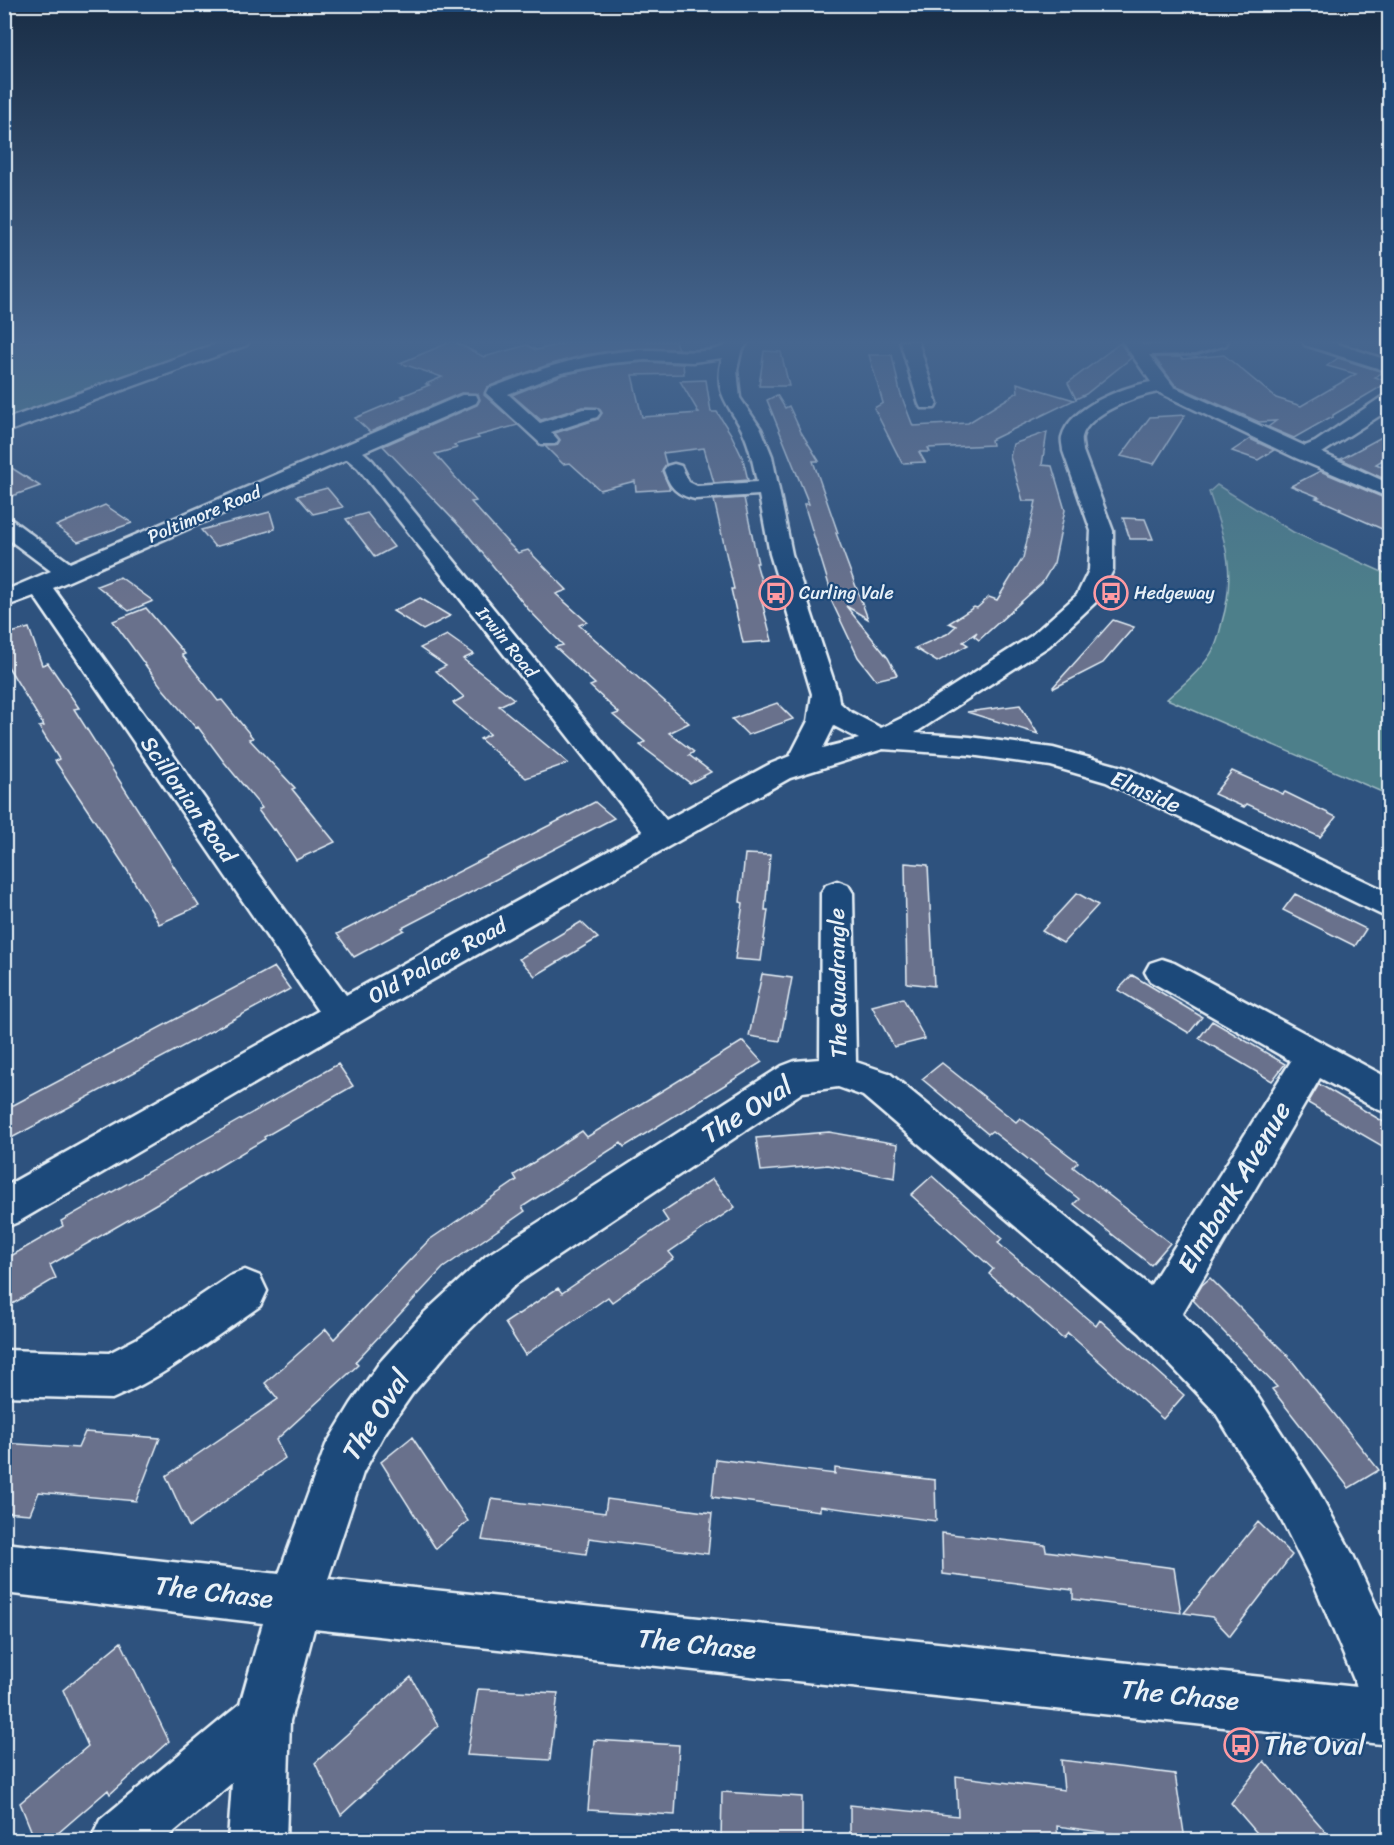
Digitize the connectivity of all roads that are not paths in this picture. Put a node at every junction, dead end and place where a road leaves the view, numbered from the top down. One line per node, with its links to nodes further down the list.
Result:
1 (406, 427): 8 (street, Poltimore Road)
2 (534, 427): 3 (street)
3 (560, 427)
4 (750, 427): 11 (street)
5 (1078, 427): 18 (street)
6 (1243, 427): 9 (street)
7 (1350, 427): 9 (street)
8 (350, 452): 14 (street, Poltimore Road); 20 (street, Irwin Road)
9 (1303, 454): 12 (street)
10 (674, 470): 11 (street)
11 (768, 489): 17 (street)
12 (1389, 492)
13 (4, 525): 14 (street)
14 (68, 572): 15 (street, Poltimore Road)
15 (39, 585): 16 (street, Poltimore Road); 24 (street, Scillonian Road)
16 (4, 600)
17 (827, 706): 18 (street); 19 (street)
18 (883, 740): 19 (street, Old Palace Road); 22 (street, Elmside)
19 (800, 763): 20 (street, Old Palace Road)
20 (662, 835): 24 (street, Old Palace Road)
21 (837, 893): 26 (street, The Quadrangle)
22 (1389, 907)
23 (1162, 972): 25 (street)
24 (340, 1014): 28 (street, Old Palace Road)
25 (1314, 1056): 27 (street); 30 (street, Elmbank Avenue)
26 (838, 1072): 30 (street, The Oval); 33 (street, The Oval)
27 (1389, 1098)
28 (4, 1209)
29 (245, 1291): 31 (street)
30 (1155, 1318): 34 (street, The Oval)
31 (4, 1373)
32 (4, 1568): 33 (street, The Chase)
33 (295, 1601): 35 (street, The Chase); 36 (street, The Oval)
34 (1389, 1713)
35 (1389, 1718)
36 (263, 1721): 37 (street); 38 (street, The Oval)
37 (120, 1840)
38 (257, 1840)

